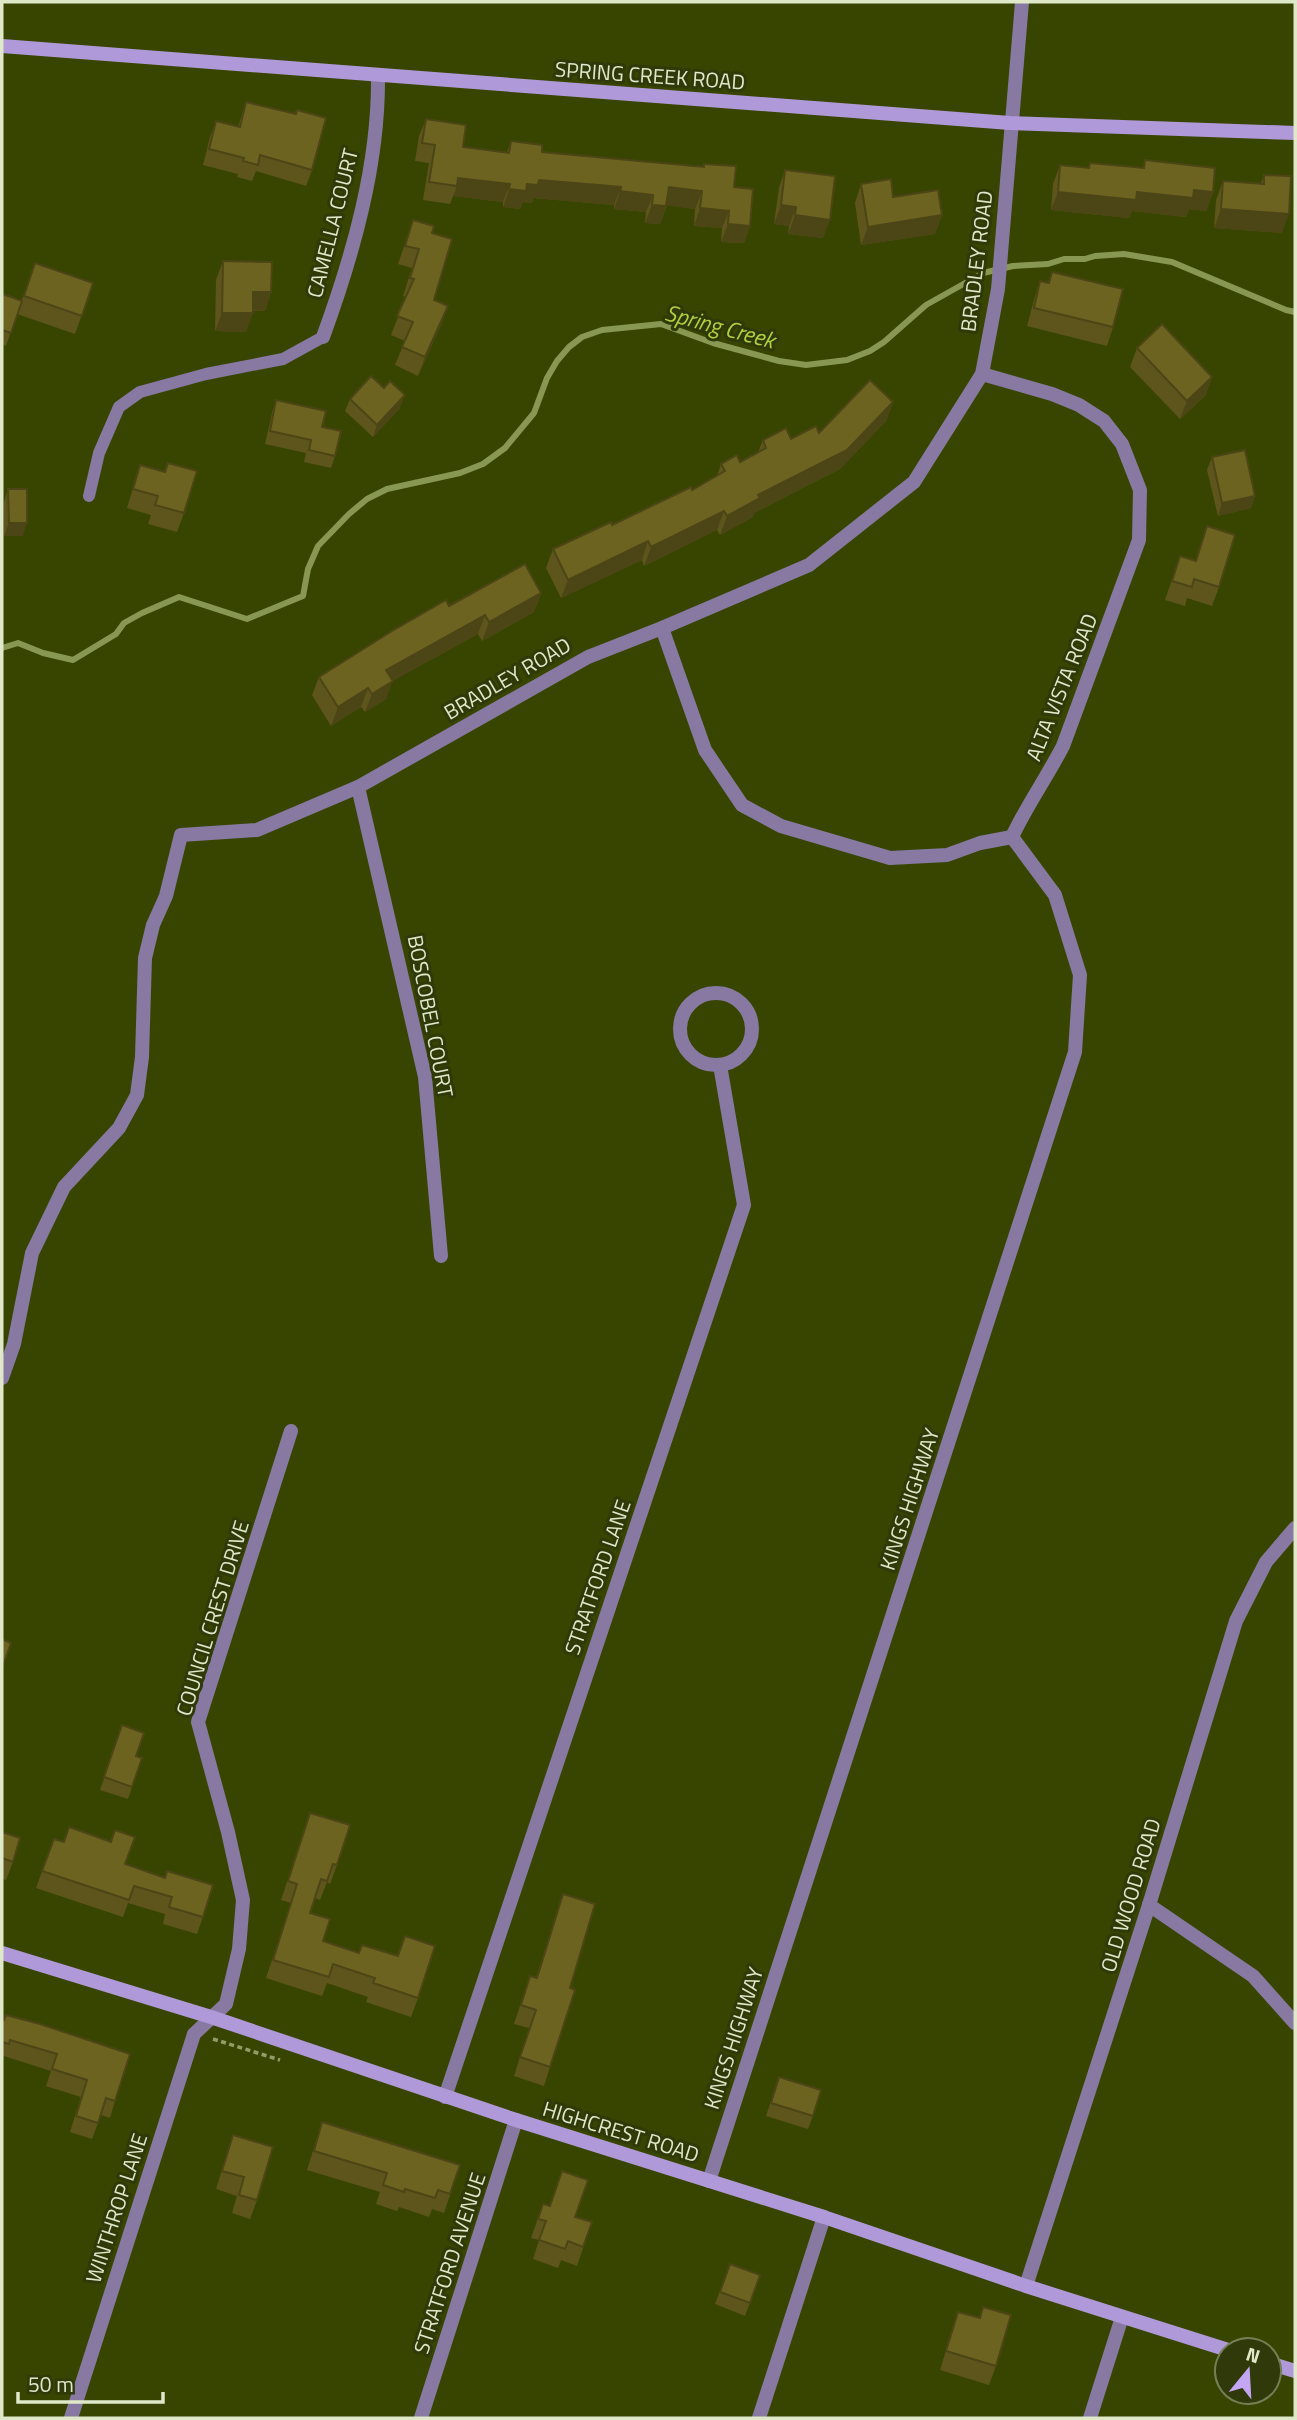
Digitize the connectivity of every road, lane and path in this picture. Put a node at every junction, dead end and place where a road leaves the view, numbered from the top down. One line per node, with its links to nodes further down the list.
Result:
1 (1022, 2): 4 (street, BRADLEY ROAD)
2 (2, 46): 3 (street, SPRING CREEK ROAD)
3 (378, 76): 4 (street, SPRING CREEK ROAD); 6 (street, CAMELLA COURT)
4 (1010, 123): 5 (street, SPRING CREEK ROAD); 7 (street, BRADLEY ROAD)
5 (1295, 134)
6 (323, 337): 8 (lane)
7 (982, 373): 9 (street, BRADLEY ROAD); 11 (street, ALTA VISTA ROAD)
8 (89, 496)
9 (663, 628): 10 (street, BRADLEY ROAD); 11 (street)
10 (358, 787): 13 (street, BOSCOBEL COURT); 14 (street, BRADLEY ROAD)
11 (1012, 837): 25 (street, KINGS HIGHWAY)
12 (720, 1065): 12 (street); 23 (street, STRATFORD LANE)
13 (441, 1256)
14 (2, 1378)
15 (291, 1431): 19 (street, COUNCIL CREST DRIVE)
16 (1295, 1528): 17 (street, OLD WOOD ROAD)
17 (1149, 1905): 20 (street); 27 (street, OLD WOOD ROAD)
18 (2, 1953): 19 (street, HIGHCREST ROAD)
19 (211, 2017): 21 (street, WINTHROP LANE); 23 (street, HIGHCREST ROAD)
20 (1295, 2023)
21 (194, 2034): 22 (path); 30 (street, WINTHROP LANE)
22 (283, 2061)
23 (445, 2097): 24 (street, HIGHCREST ROAD)
24 (516, 2120): 25 (street, HIGHCREST ROAD); 31 (street, STRATFORD AVENUE)
25 (709, 2181): 26 (street, HIGHCREST ROAD)
26 (824, 2217): 27 (street, HIGHCREST ROAD); 32 (street)
27 (1026, 2286): 28 (street, HIGHCREST ROAD)
28 (1122, 2317): 29 (street, HIGHCREST ROAD); 33 (street)
29 (1213, 2345)
30 (71, 2418)
31 (421, 2418)
32 (759, 2418)
33 (1090, 2418)

